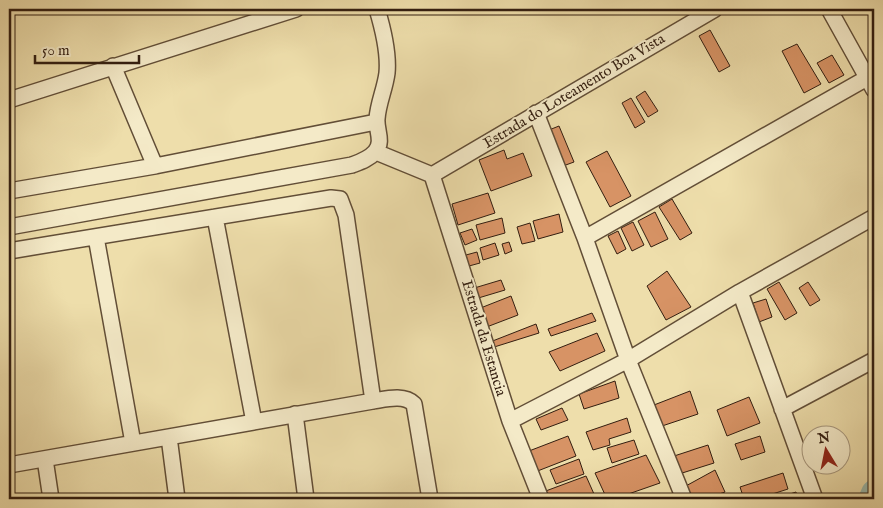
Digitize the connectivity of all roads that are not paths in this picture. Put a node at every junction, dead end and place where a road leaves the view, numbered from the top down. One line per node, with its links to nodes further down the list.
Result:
1 (296, 9): 5 (street)
2 (377, 9): 9 (street)
3 (716, 9): 8 (street, Estrada do Loteamento Boa Vista)
4 (829, 9): 6 (street)
5 (113, 66): 7 (street); 11 (street)
6 (872, 81): 18 (street)
7 (9, 100)
8 (536, 113): 12 (street, Estrada do Loteamento Boa Vista); 18 (street)
9 (376, 122): 10 (street); 11 (street)
10 (376, 152): 12 (street); 16 (street)
11 (155, 166): 13 (street)
12 (432, 175): 27 (street, Estrada da Estancia)
13 (9, 191)
14 (215, 217): 17 (street); 23 (street); 26 (street)
15 (874, 217): 20 (street)
16 (9, 227)
17 (96, 237): 19 (street); 29 (street)
18 (585, 238): 21 (street)
19 (9, 251)
20 (740, 292): 21 (street); 24 (street)
21 (628, 360): 27 (street); 37 (street)
22 (874, 360): 24 (street)
23 (373, 401): 25 (street); 35 (street)
24 (782, 409): 38 (street)
25 (295, 414): 26 (street); 34 (street)
26 (254, 422): 28 (street)
27 (510, 422): 36 (street, Estrada da Estancia)
28 (169, 437): 29 (street); 33 (street)
29 (133, 443): 30 (street)
30 (45, 459): 31 (street); 32 (street)
31 (9, 465)
32 (52, 499)
33 (177, 499)
34 (306, 499)
35 (430, 499)
36 (541, 499)
37 (684, 499)
38 (815, 499)

